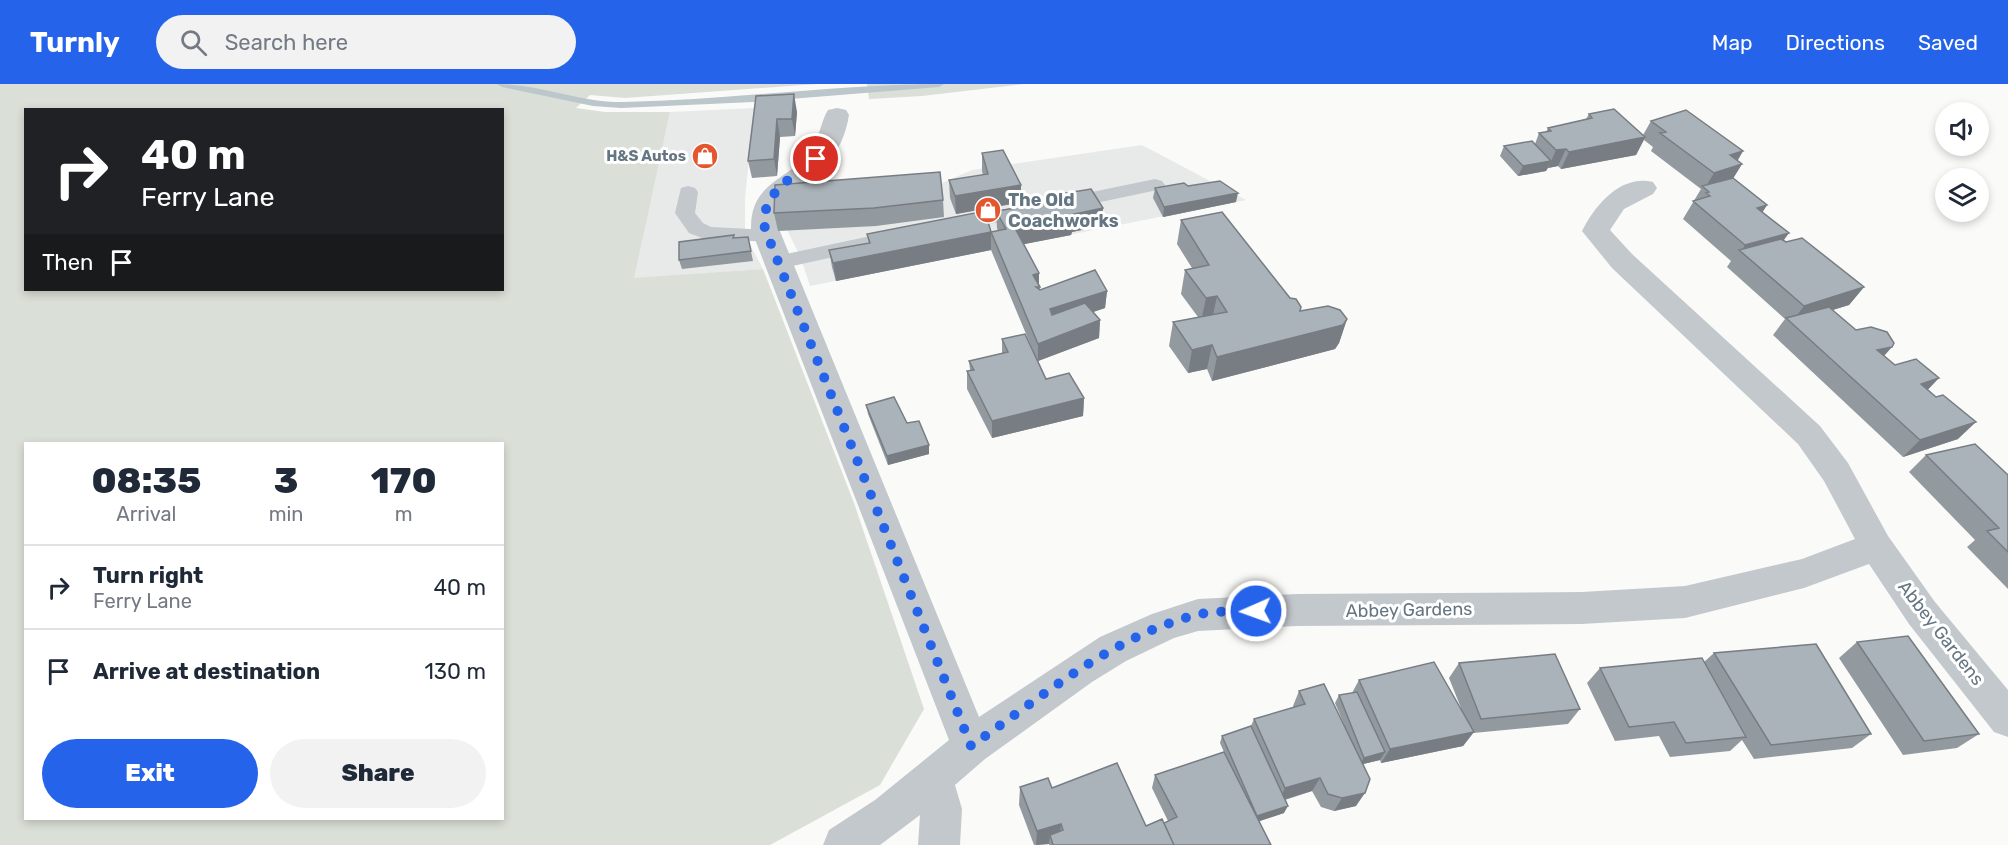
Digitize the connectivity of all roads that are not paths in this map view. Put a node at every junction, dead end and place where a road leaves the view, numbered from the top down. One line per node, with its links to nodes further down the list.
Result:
1 (837, 115): 7 (street)
2 (1155, 185): 5 (lane)
3 (1645, 189): 8 (street, Abbey Gardens)
4 (688, 192): 7 (lane)
5 (937, 228)
6 (914, 233): 7 (lane)
7 (773, 249): 10 (street)
8 (1876, 546): 9 (street, Abbey Gardens); 10 (street, Abbey Gardens)
9 (2008, 719)
10 (971, 746): 11 (street, Abbey Gardens)
11 (933, 778): 12 (street, Abbey Gardens); 13 (street)
12 (844, 845)
13 (939, 845)

